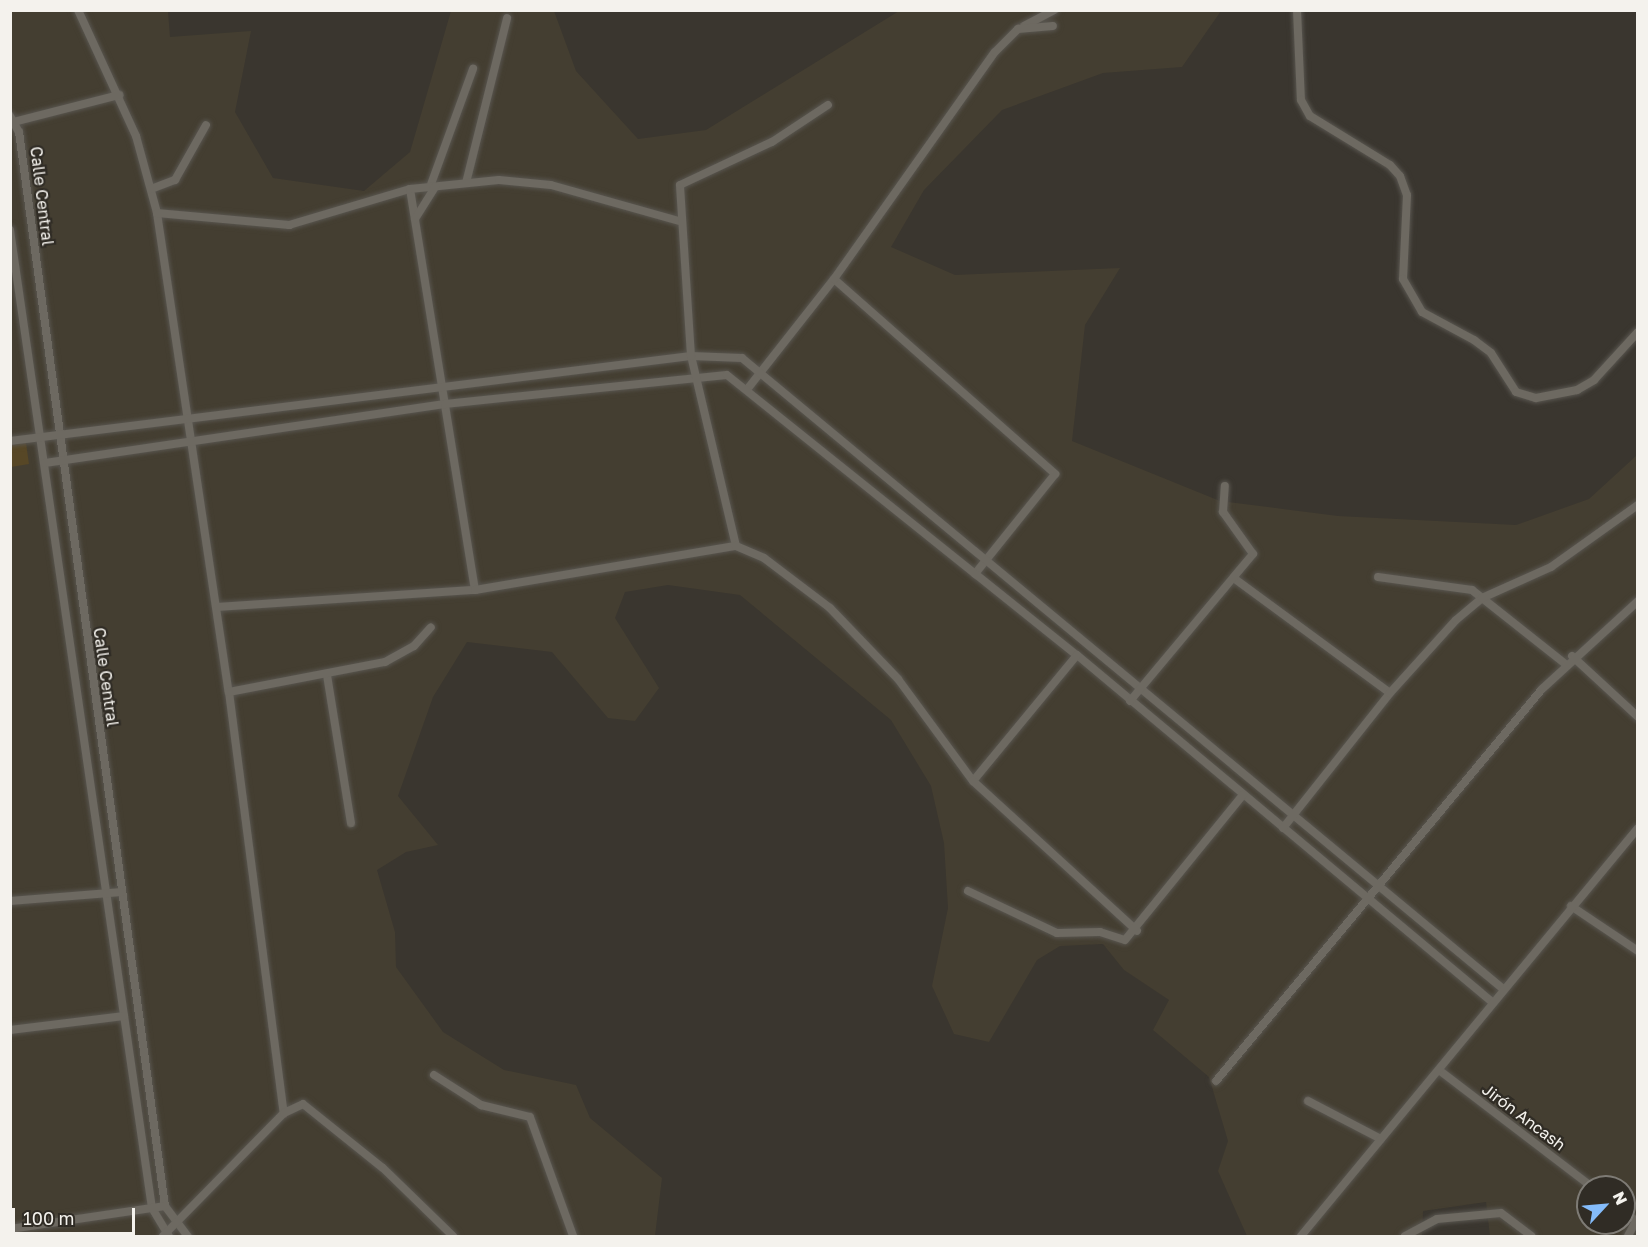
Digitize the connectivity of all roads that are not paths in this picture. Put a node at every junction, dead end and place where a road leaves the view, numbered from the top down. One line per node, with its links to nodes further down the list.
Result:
1 (78, 10): 8 (street)
2 (1054, 10): 6 (street)
3 (1297, 10): 21 (street)
4 (507, 18): 12 (street)
5 (1053, 26): 6 (street)
6 (1018, 28): 20 (street)
7 (473, 69): 13 (street)
8 (119, 95): 10 (street); 14 (street)
9 (828, 105): 18 (street)
10 (12, 120): 22 (street, Calle Central)
11 (206, 125): 14 (street)
12 (466, 183): 13 (street); 18 (street)
13 (432, 187): 15 (street); 17 (street)
14 (151, 189): 16 (street)
15 (410, 189): 16 (street); 17 (street)
16 (157, 213): 30 (street)
17 (415, 220): 28 (street)
18 (679, 221): 24 (street)
19 (10, 230): 23 (street, Calle Central)
20 (834, 279): 25 (street); 40 (street)
21 (1638, 332)
22 (44, 336): 23 (street); 31 (street, Calle Central)
23 (29, 338): 32 (street, Calle Central)
24 (691, 356): 25 (street); 26 (street); 28 (street)
25 (759, 373): 27 (street); 40 (street)
26 (697, 374): 27 (street); 29 (street); 39 (street)
27 (749, 387): 41 (street)
28 (442, 389): 29 (street); 30 (street)
29 (445, 404): 34 (street); 44 (street)
30 (186, 422): 31 (street); 34 (street)
31 (58, 436): 32 (street); 35 (street, Calle Central)
32 (41, 438): 33 (street); 36 (street, Calle Central)
33 (10, 441)
34 (188, 442): 35 (street); 47 (street)
35 (61, 461): 36 (street); 66 (street, Calle Central)
36 (45, 463): 67 (street, Calle Central)
37 (1225, 486): 43 (street)
38 (1638, 505): 45 (street)
39 (736, 546): 44 (street); 58 (street)
40 (985, 561): 41 (street); 53 (street)
41 (975, 574): 49 (street)
42 (1378, 578): 45 (street)
43 (1234, 579): 53 (street); 55 (street)
44 (475, 590): 47 (street)
45 (1482, 598): 51 (street); 55 (street)
46 (1638, 602): 50 (street)
47 (217, 607): 54 (street)
48 (431, 627): 52 (street)
49 (1077, 656): 56 (street); 58 (street)
50 (1572, 656): 51 (street); 57 (street)
51 (1564, 663): 64 (street)
52 (327, 675): 54 (street); 61 (street)
53 (1141, 688): 56 (street); 60 (street)
54 (229, 692): 81 (street)
55 (1390, 693): 60 (street)
56 (1130, 701): 59 (street)
57 (1638, 717)
58 (973, 782): 71 (street)
59 (1242, 795): 62 (street); 71 (street)
60 (1293, 815): 62 (street); 64 (street)
61 (351, 823)
62 (1283, 828): 68 (street)
63 (1638, 828): 70 (street)
64 (1376, 884): 68 (street); 73 (street)
65 (968, 891): 71 (street)
66 (122, 892): 67 (street); 84 (street, Calle Central)
67 (105, 893): 69 (street); 75 (street, Calle Central)
68 (1366, 897): 74 (street); 79 (street)
69 (10, 901)
70 (1571, 906): 72 (street); 73 (street)
71 (1137, 931)
72 (1638, 951)
73 (1502, 988): 74 (street)
74 (1491, 1001): 77 (street)
75 (124, 1016): 76 (street); 85 (street, Calle Central)
76 (10, 1030)
77 (1439, 1070): 82 (street); 83 (street, Jirón Ancash)
78 (434, 1075): 92 (street)
79 (1216, 1081)
80 (1308, 1101): 82 (street)
81 (284, 1113): 87 (street); 91 (street)
82 (1382, 1139): 93 (street)
83 (1576, 1175)
84 (165, 1206): 85 (street); 87 (street, Calle Central)
85 (152, 1208): 88 (street); 89 (street, Calle Central)
86 (1637, 1222): 96 (street)
87 (175, 1224): 89 (street); 90 (street, Calle Central)
88 (10, 1229)
89 (166, 1235)
90 (188, 1236)
91 (453, 1236)
92 (573, 1236)
93 (1301, 1236)
94 (1405, 1236): 95 (street)
95 (1532, 1236)
96 (1628, 1236)

